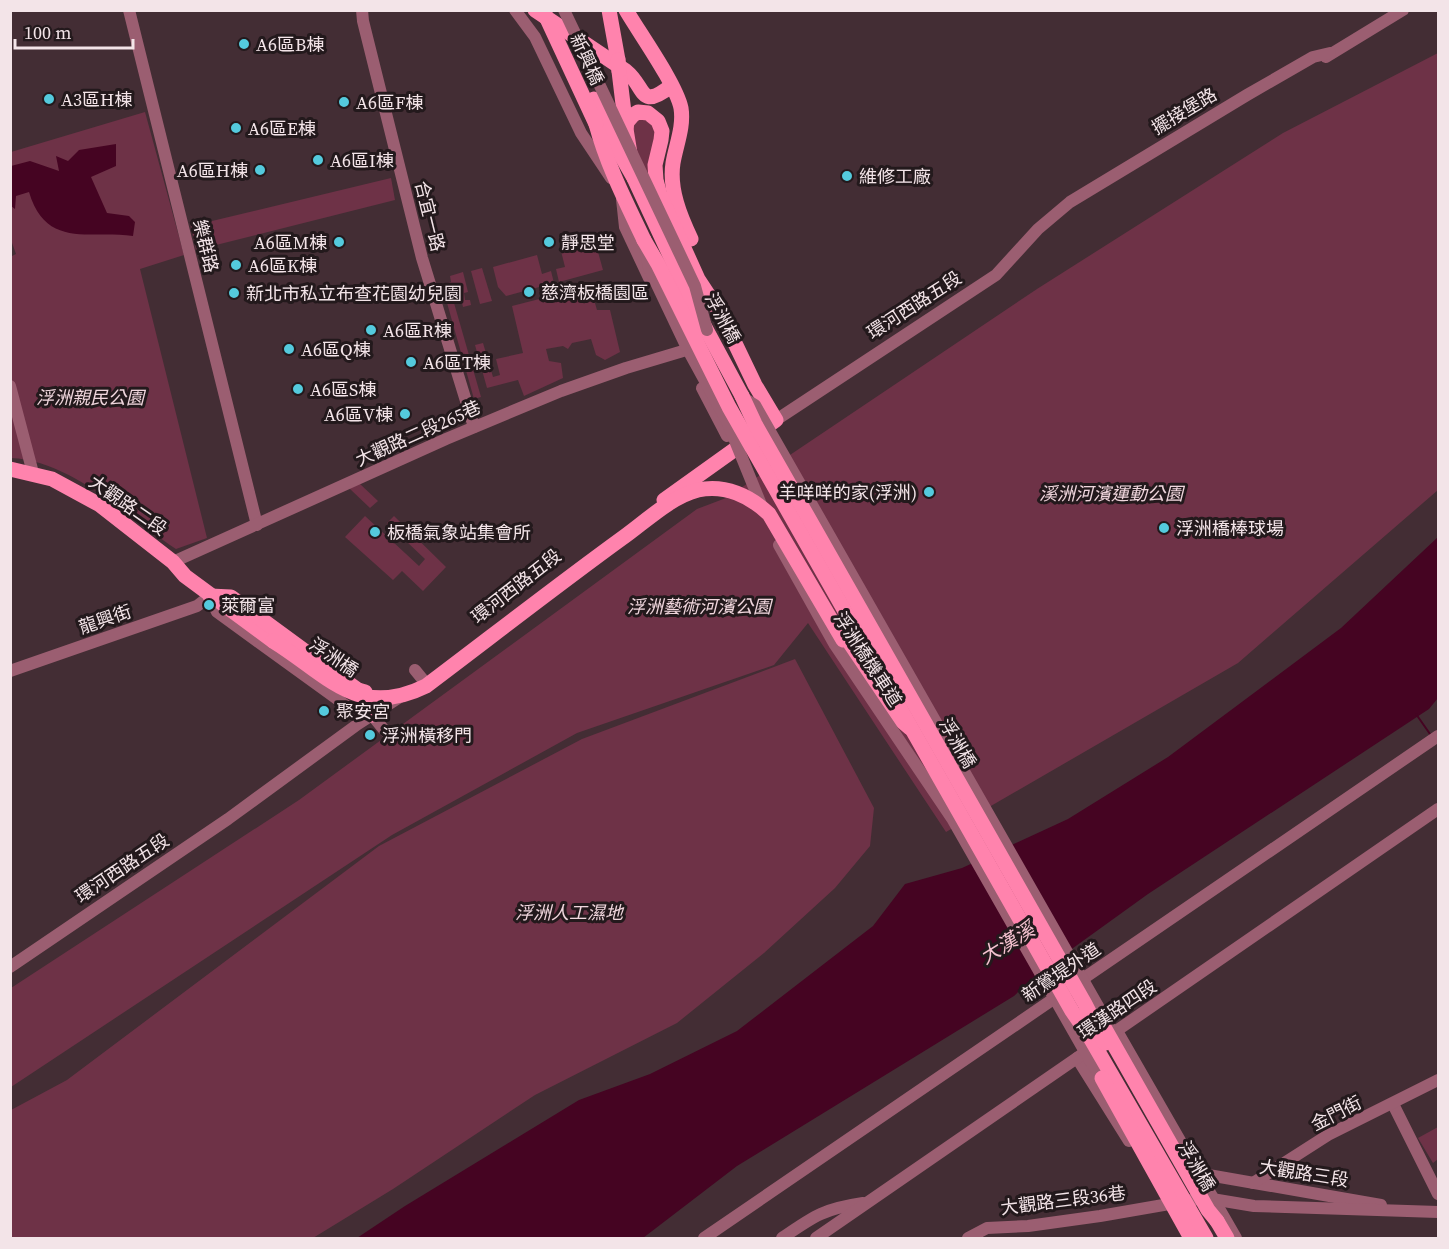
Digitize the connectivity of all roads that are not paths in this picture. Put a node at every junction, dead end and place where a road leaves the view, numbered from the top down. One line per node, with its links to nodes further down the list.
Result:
1 (129, 10): 29 (street, 樂群路)
2 (362, 10): 25 (street, 合宜一路)
3 (515, 10): 16 (street)
4 (535, 10): 12 (main road); 13 (street)
5 (543, 10): 13 (main road, 新興橋, bridge)
6 (552, 10): 15 (main road, 新興橋)
7 (564, 10): 20 (street, bridge)
8 (609, 10): 14 (main road)
9 (615, 10): 12 (main road)
10 (627, 10): 12 (main road)
11 (1403, 10): 17 (street, 擺接堡路)
12 (668, 88): 19 (main road)
13 (593, 125): 16 (main road, 新興橋)
14 (626, 129): 15 (main road); 19 (main road)
15 (634, 178): 20 (main road, 浮洲橋, bridge)
16 (621, 193): 18 (main road, 浮洲橋); 21 (street)
17 (1038, 229): 24 (street, 環河西路五段)
18 (644, 240): 34 (street, 浮洲橋機車道, bridge); 38 (main road, 浮洲橋, bridge)
19 (698, 271): 24 (main road)
20 (707, 330): 23 (main road, 浮洲橋)
21 (683, 351): 25 (street, 大觀路二段265巷); 26 (street)
22 (10, 386): 28 (street)
23 (742, 396): 44 (main road, 浮洲橋, bridge); 62 (street, bridge)
24 (776, 420): 26 (main road, 環河西路五段)
25 (474, 428): 29 (street, 大觀路二段265巷)
26 (733, 452): 36 (main road, 環河西路五段)
27 (10, 469): 28 (main road, 大觀路二段)
28 (33, 473): 30 (main road, 大觀路二段)
29 (257, 525): 30 (street, 大觀路二段265巷)
30 (173, 562): 31 (main road, 大觀路二段)
31 (210, 596): 32 (main road, 浮洲橋); 33 (street, 龍興街); 35 (main road); 37 (street)
32 (273, 640): 34 (street, bridge); 38 (main road, 浮洲橋, bridge)
33 (10, 671)
34 (860, 681): 47 (street, 浮洲橋機車道, bridge)
35 (358, 690): 36 (main road); 37 (main road)
36 (408, 692): 37 (street, 環河西路五段)
37 (372, 715): 39 (street); 42 (street, 環河西路五段)
38 (912, 730): 44 (main road, 浮洲橋, bridge)
39 (385, 731)
40 (1438, 736): 63 (street, 新鶯堤外道)
41 (1438, 809): 45 (street, 環漢路四段)
42 (16, 961): 43 (street, 環河西路五段)
43 (10, 967)
44 (1079, 1007): 47 (main road, bridge); 62 (main road, bridge); 69 (main road, 浮洲橋, bridge); 70 (main road, 浮洲橋, bridge)
45 (1117, 1031): 46 (street, 環漢路四段); 49 (street)
46 (1077, 1058): 51 (street); 57 (street, 環漢路四段)
47 (1101, 1076): 68 (main road, bridge)
48 (1438, 1080): 50 (street, 金門街)
49 (1150, 1090): 51 (street); 52 (street)
50 (1393, 1104): 53 (street, 金門街); 55 (street)
51 (1113, 1115): 58 (street)
52 (1197, 1173): 53 (street, 大觀路三段); 56 (street)
53 (1253, 1183): 54 (street, 大觀路三段)
54 (1314, 1192): 59 (street); 60 (street, 大觀路三段)
55 (1438, 1194)
56 (1212, 1199): 58 (street, 大觀路三段); 59 (street, 大觀路三段); 72 (street)
57 (867, 1203): 64 (street); 65 (street, 環漢路四段)
58 (1165, 1204): 66 (street, 大觀路三段36巷); 67 (street)
59 (1316, 1208): 60 (street, 大觀路三段)
60 (1405, 1210): 61 (street, 大觀路三段)
61 (1438, 1212)
62 (1217, 1221): 71 (main road)
63 (704, 1239)
64 (782, 1239)
65 (816, 1239)
66 (968, 1239)
67 (1184, 1239)
68 (1191, 1239)
69 (1206, 1239)
70 (1216, 1239)
71 (1227, 1239)
72 (1236, 1239)

